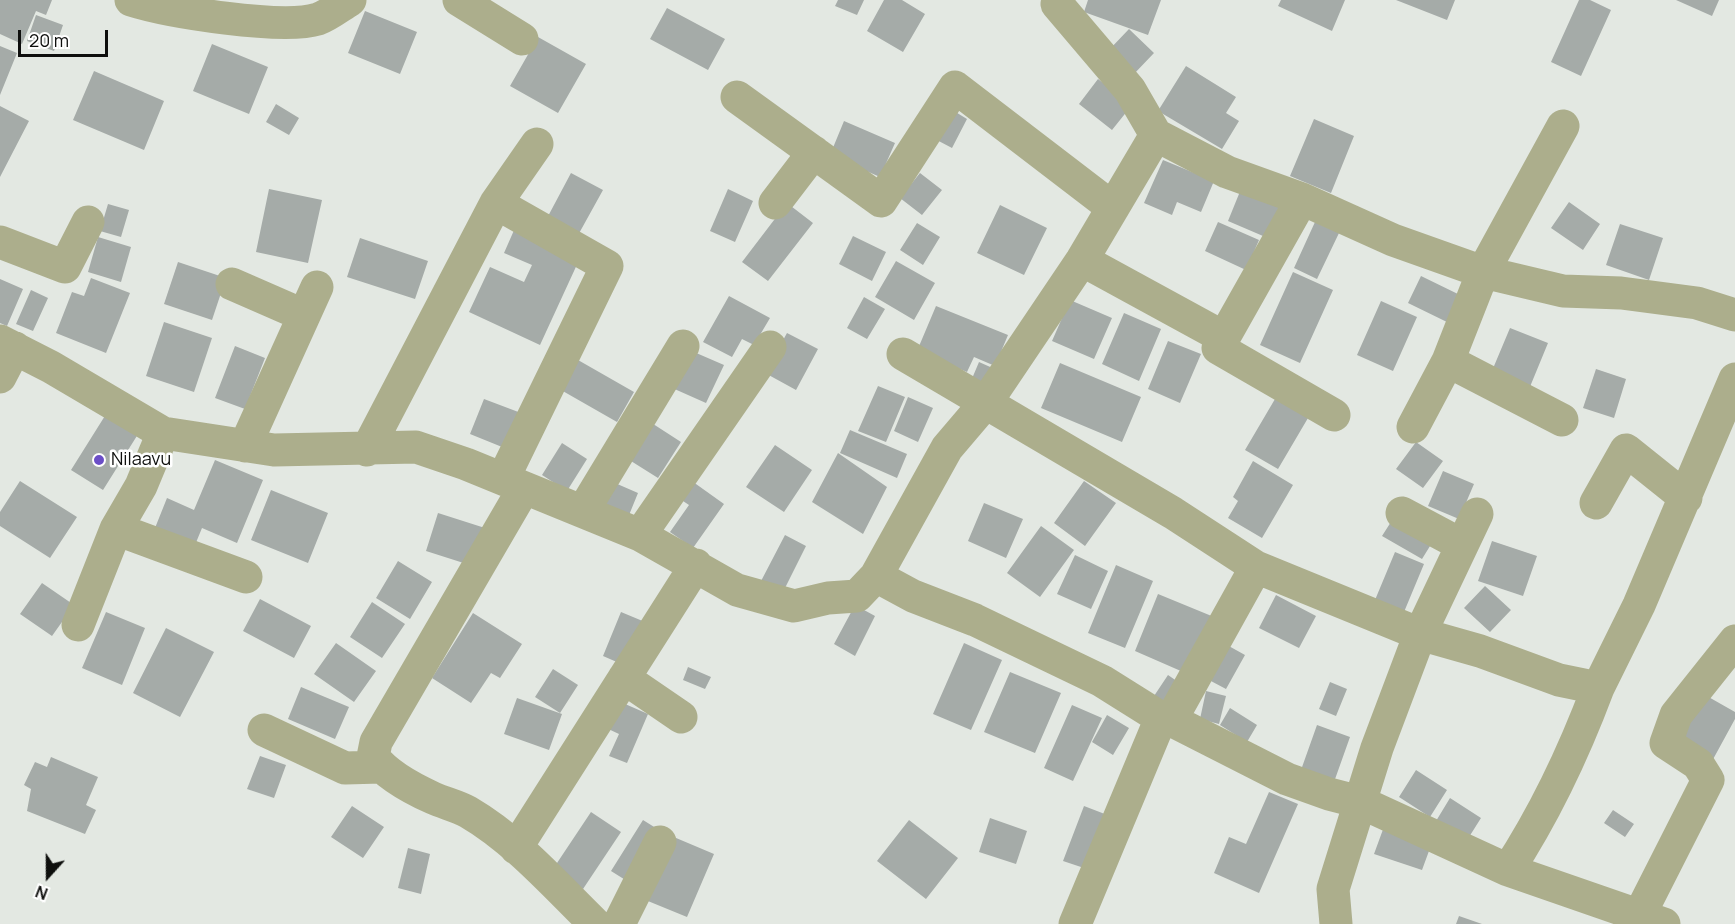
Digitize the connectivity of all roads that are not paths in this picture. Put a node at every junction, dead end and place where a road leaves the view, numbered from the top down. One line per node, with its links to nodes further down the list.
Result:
1 (131, 0): 2 (street)
2 (350, 0)
3 (459, 0): 5 (street)
4 (1055, 1): 8 (street)
5 (522, 39)
6 (737, 97): 10 (street)
7 (1563, 126): 18 (street)
8 (1156, 135): 11 (street); 14 (street)
9 (537, 144): 12 (street)
10 (814, 152): 13 (street); 14 (street)
11 (1302, 199): 18 (street); 21 (street)
12 (496, 203): 35 (street); 36 (street)
13 (775, 203)
14 (1113, 208): 17 (street)
15 (88, 222): 16 (street)
16 (0, 242)
17 (1082, 260): 21 (street); 29 (street)
18 (1483, 272): 20 (street); 26 (street)
19 (232, 284): 34 (street)
20 (1735, 315)
21 (1223, 338): 30 (street)
22 (7, 344): 27 (street); 33 (street)
23 (683, 346): 39 (street)
24 (770, 347): 43 (street)
25 (903, 354): 29 (street)
26 (1448, 360): 31 (street); 32 (street)
27 (0, 377)
28 (1735, 379): 37 (street)
29 (987, 402): 46 (street); 47 (street)
30 (1334, 415)
31 (1562, 420)
32 (1413, 428)
33 (163, 433): 34 (street); 42 (street)
34 (245, 446): 35 (street)
35 (367, 450): 36 (street)
36 (513, 483): 39 (street); 57 (street)
37 (1686, 498): 38 (street); 53 (street)
38 (1596, 503)
39 (583, 511): 43 (street)
40 (1402, 513): 44 (street)
41 (1477, 514): 44 (street)
42 (116, 529): 48 (street); 49 (street)
43 (640, 535): 45 (street)
44 (1462, 545): 50 (street)
45 (696, 565): 47 (street); 52 (street)
46 (1256, 567): 50 (street); 55 (street)
47 (876, 576): 55 (street)
48 (246, 577)
49 (78, 625)
50 (1420, 634): 53 (street); 59 (street)
51 (1735, 641): 58 (street)
52 (624, 678): 54 (street); 61 (street)
53 (1598, 688): 62 (street)
54 (681, 717)
55 (1166, 719): 59 (street); 66 (street)
56 (264, 730): 57 (street)
57 (381, 767): 61 (street)
58 (1722, 782): 63 (street)
59 (1360, 802): 62 (street); 67 (street)
60 (660, 842): 65 (street)
61 (516, 848): 64 (street)
62 (1508, 870): 63 (street)
63 (1651, 920)
64 (595, 924)
65 (619, 924)
66 (1075, 924)
67 (1336, 924)

